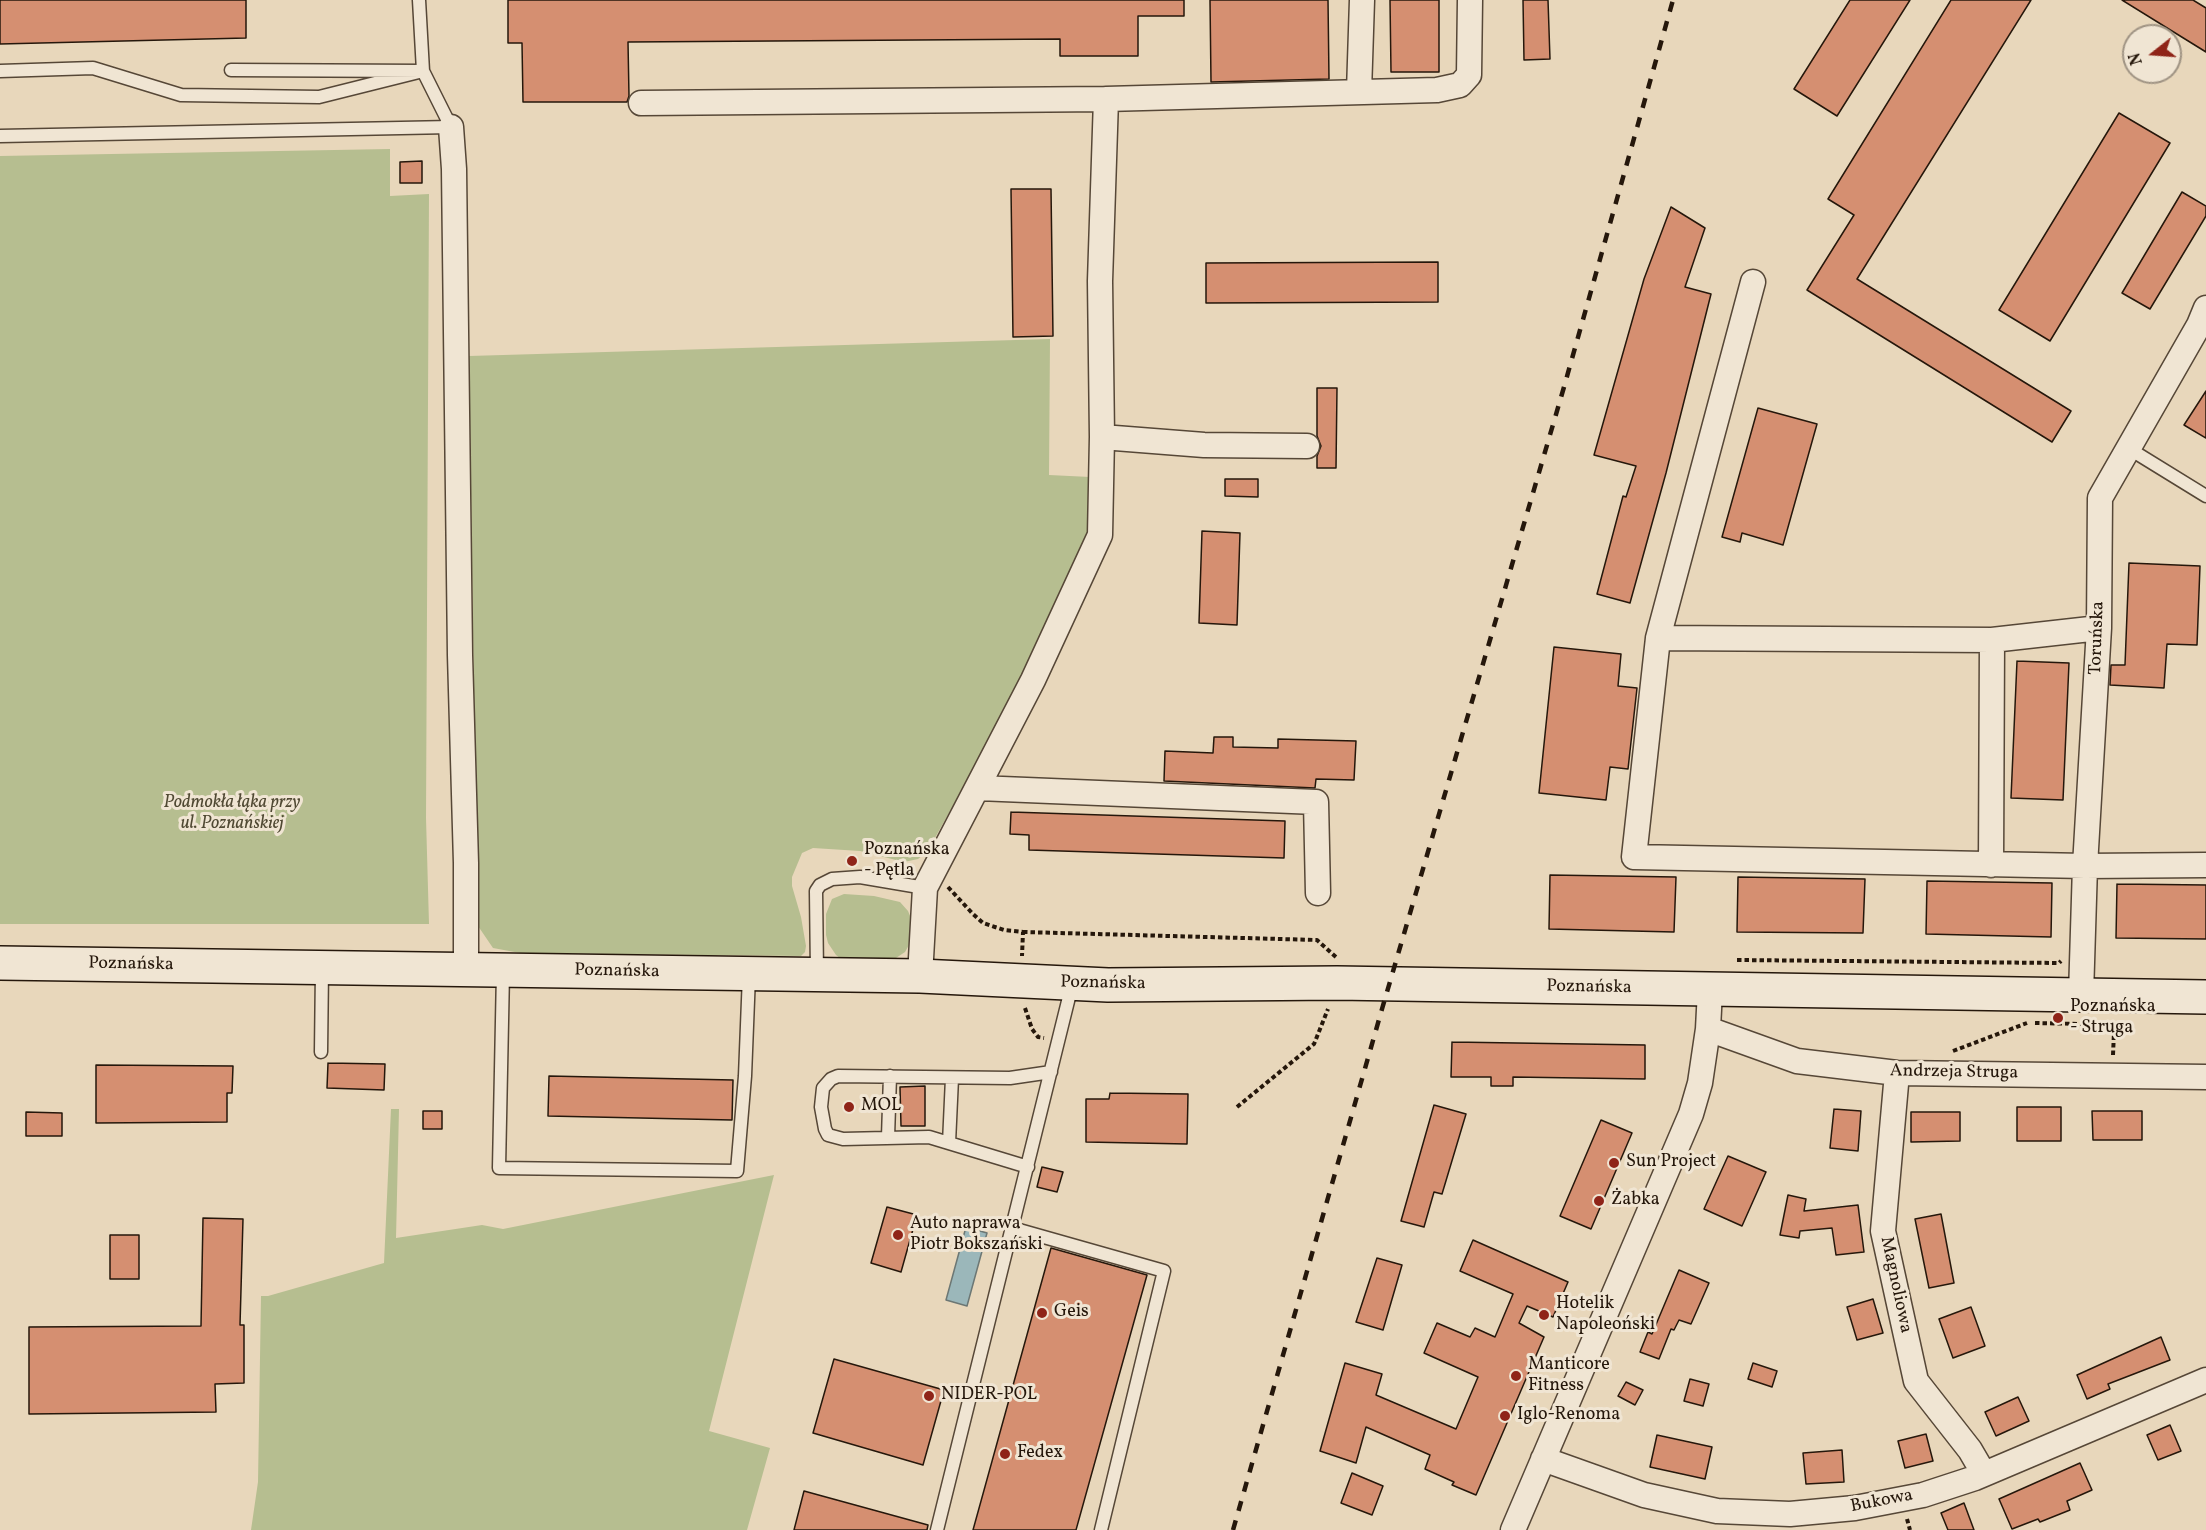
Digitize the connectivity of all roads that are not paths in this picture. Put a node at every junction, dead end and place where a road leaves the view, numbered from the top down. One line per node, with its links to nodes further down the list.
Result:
1 (419, 0): 6 (lane)
2 (1362, 0): 7 (street)
3 (1470, 0): 7 (street)
4 (0, 70): 6 (lane)
5 (231, 70): 6 (lane)
6 (423, 71): 10 (lane)
7 (1359, 92): 8 (street)
8 (1106, 99): 9 (street); 14 (street)
9 (641, 103)
10 (451, 127): 11 (lane); 29 (street)
11 (0, 136)
12 (1753, 282): 19 (street)
13 (2206, 308): 16 (street, Toruńska)
14 (1102, 437): 15 (street); 21 (street)
15 (1307, 446)
16 (2128, 448): 17 (lane); 18 (street, Toruńska)
17 (2206, 496)
18 (2100, 628): 20 (street); 24 (street, Toruńska)
19 (1658, 638): 20 (street); 22 (street)
20 (1992, 640): 22 (street)
21 (978, 788): 25 (street); 26 (street)
22 (1991, 865): 24 (street)
23 (2206, 865): 24 (street)
24 (2085, 866): 36 (street, Toruńska)
25 (925, 888): 32 (lane); 33 (street)
26 (1318, 893)
27 (0, 963): 28 (main road, Poznańska)
28 (322, 968): 29 (main road, Poznańska); 39 (lane)
29 (466, 970): 30 (main road, Poznańska)
30 (503, 970): 31 (main road, Poznańska); 31 (lane)
31 (749, 974): 32 (main road, Poznańska)
32 (817, 975): 33 (main road, Poznańska)
33 (920, 976): 34 (main road, Poznańska)
34 (1073, 984): 35 (main road, Poznańska); 40 (lane)
35 (1710, 990): 36 (main road, Poznańska); 38 (street)
36 (2081, 995): 37 (main road, Poznańska)
37 (2206, 997)
38 (1708, 1029): 41 (street, Andrzeja Struga); 50 (street)
39 (321, 1052)
40 (1051, 1072): 44 (lane); 47 (lane)
41 (1897, 1073): 43 (street, Andrzeja Struga); 51 (street, Magnoliowa)
42 (890, 1076): 44 (lane); 45 (lane); 45 (lane)
43 (2206, 1077)
44 (952, 1078): 46 (lane)
45 (888, 1137): 46 (lane)
46 (950, 1143): 47 (lane)
47 (1028, 1167): 48 (lane)
48 (1012, 1228): 52 (lane); 53 (lane)
49 (2206, 1380): 51 (street, Bukowa)
50 (1543, 1460): 51 (street, Bukowa); 54 (street)
51 (1984, 1474)
52 (937, 1530)
53 (1101, 1530)
54 (1513, 1530)

